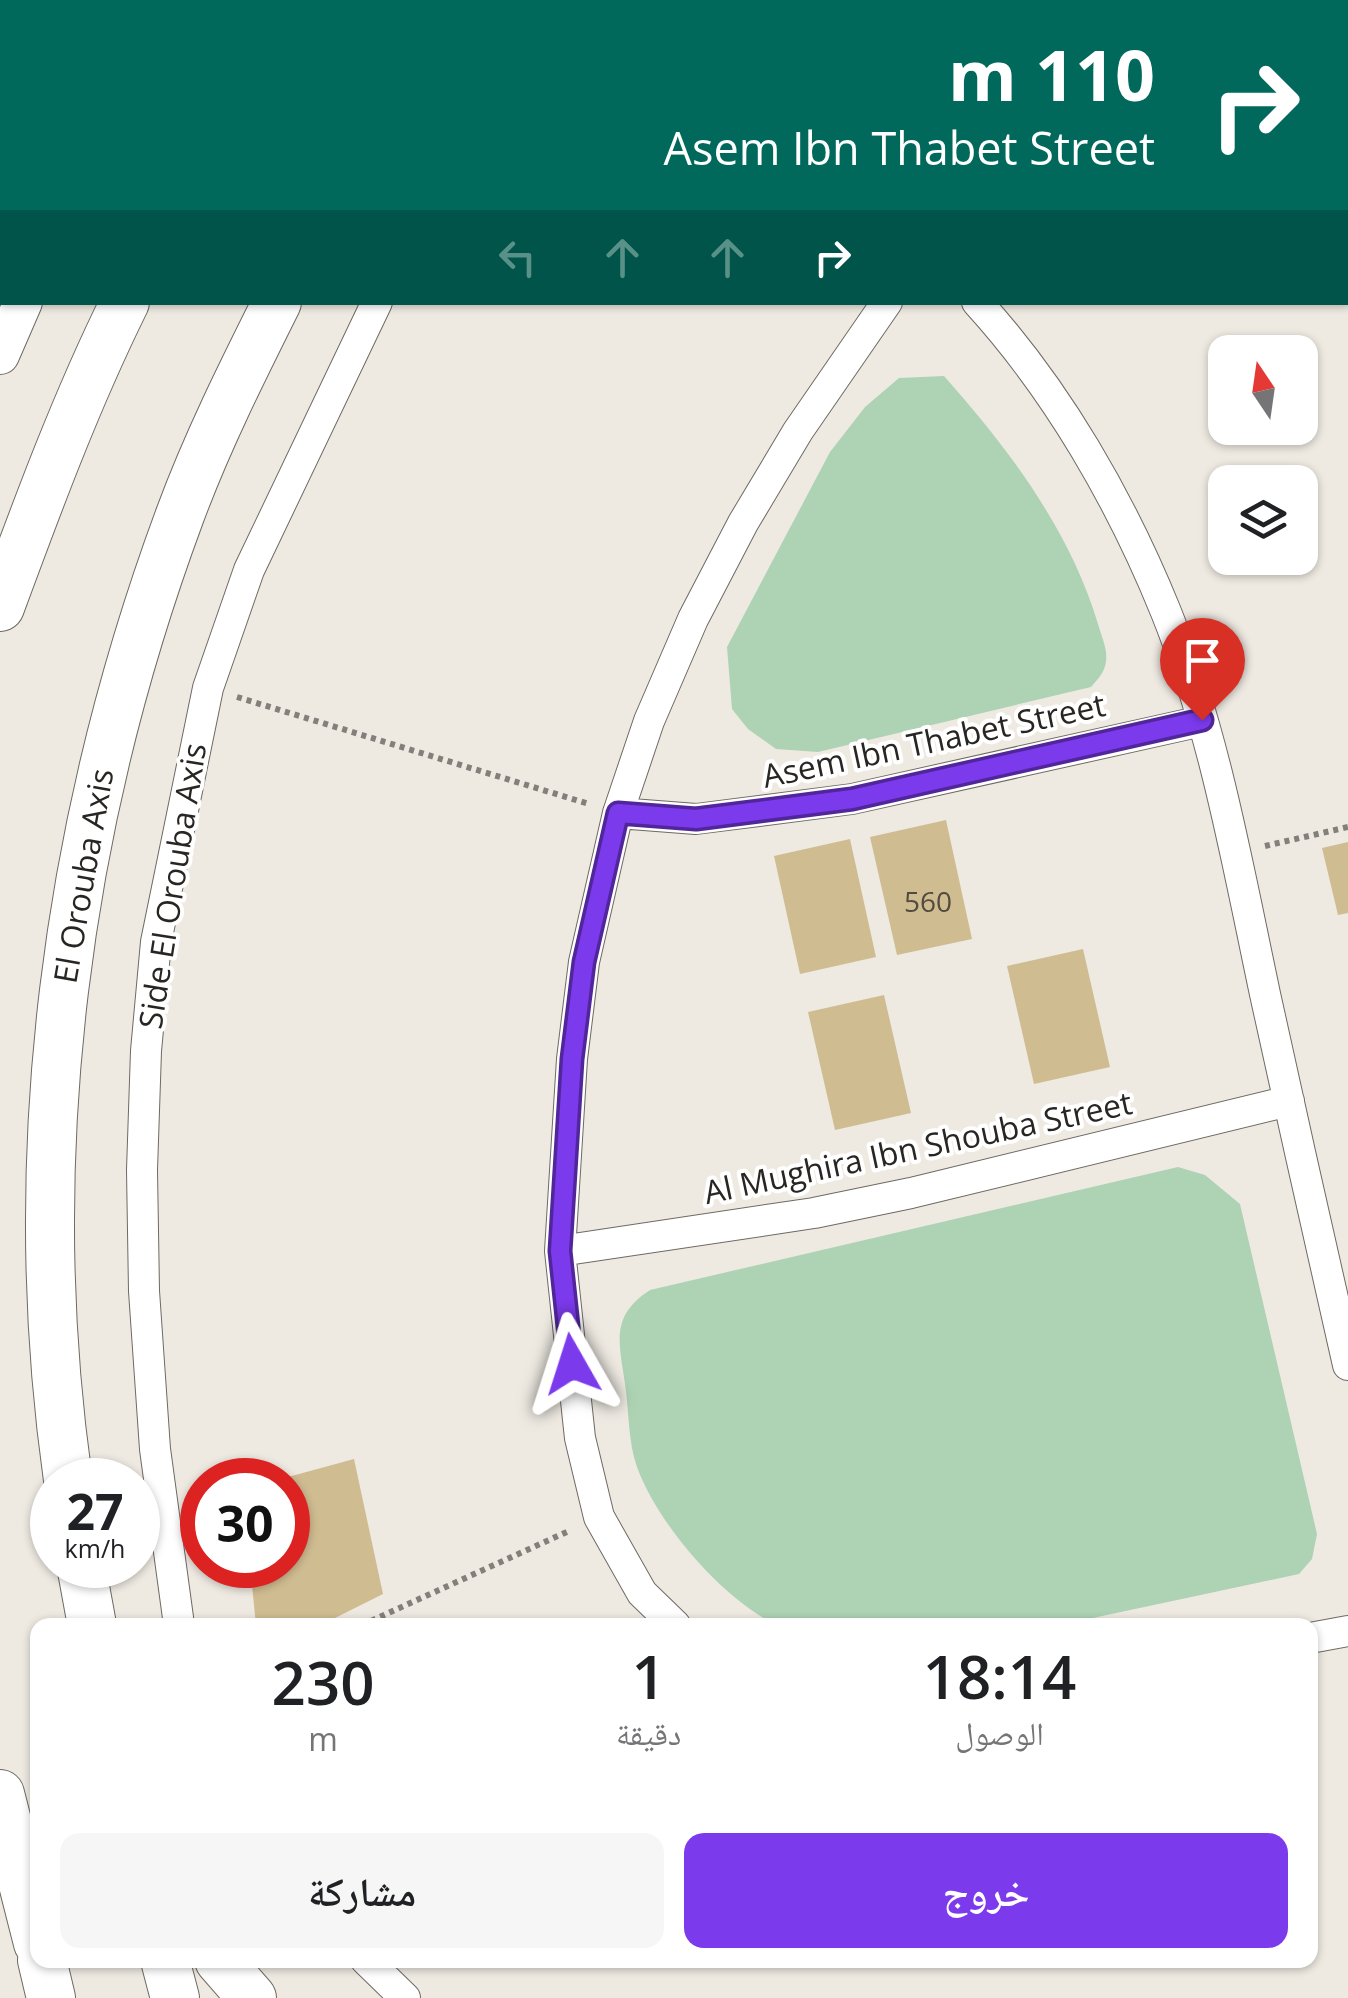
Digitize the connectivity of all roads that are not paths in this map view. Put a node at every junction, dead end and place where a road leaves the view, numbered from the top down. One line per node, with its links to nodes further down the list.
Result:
1 (22, 305): 7 (street)
2 (124, 305): 8 (main road)
3 (275, 305): 14 (main road, El Orouba Axis)
4 (377, 305): 17 (street, Side El Orouba Axis)
5 (885, 305): 10 (street)
6 (981, 305): 9 (street)
7 (0, 355)
8 (0, 607)
9 (1202, 720): 10 (street, Asem Ibn Thabet Street); 11 (street)
10 (618, 813): 12 (street)
11 (1289, 1101): 12 (street, Al Mughira Ibn Shouba Street); 13 (street)
12 (560, 1251): 18 (street)
13 (1348, 1365)
14 (65, 1458)
15 (85, 1588): 16 (main road)
16 (91, 1618)
17 (178, 1618)
18 (668, 1618)
19 (1348, 1630): 20 (street)
20 (1318, 1636)
21 (0, 1794): 22 (main road)
22 (30, 1912)
23 (44, 1968): 27 (main road)
24 (167, 1968): 28 (main road)
25 (226, 1968): 29 (main road)
26 (374, 1968): 30 (street)
27 (51, 1998)
28 (175, 1998)
29 (252, 1998)
30 (405, 1998)

